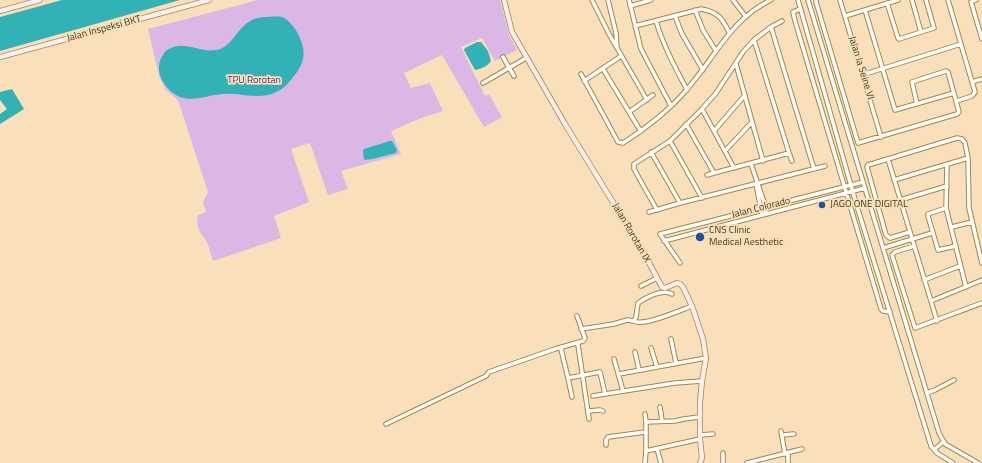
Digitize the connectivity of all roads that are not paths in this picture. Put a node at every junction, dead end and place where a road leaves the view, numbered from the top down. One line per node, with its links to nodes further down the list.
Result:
1 (40, 0): 25 (street)
2 (209, 0): 41 (street, Jalan Inspeksi BKT)
3 (504, 0): 43 (street, Jalan Rorotan IX)
4 (592, 0): 38 (street)
5 (608, 0): 38 (street)
6 (629, 0): 21 (street)
7 (651, 0): 21 (street)
8 (732, 0): 28 (street)
9 (771, 0): 19 (street)
10 (798, 0): 22 (street)
11 (808, 0): 90 (street)
12 (816, 0): 72 (street)
13 (840, 0): 27 (street, Jalan la Seine VI)
14 (898, 0): 20 (street)
15 (912, 0): 34 (street)
16 (926, 0): 34 (street)
17 (948, 0): 37 (street)
18 (976, 0): 35 (street)
19 (763, 2): 28 (street)
20 (887, 3): 24 (street); 34 (street)
21 (630, 6): 31 (street)
22 (800, 9): 57 (street); 59 (street)
23 (695, 10): 26 (street); 33 (street); 39 (street)
24 (865, 10): 27 (street); 46 (street)
25 (0, 11)
26 (675, 16): 29 (street); 48 (street)
27 (845, 16): 50 (street, Jalan la Seine VI)
28 (746, 17): 33 (street)
29 (656, 20): 31 (street); 56 (street)
30 (782, 21): 32 (street)
31 (635, 26): 65 (street)
32 (770, 27): 36 (street); 85 (street)
33 (729, 32): 39 (street)
34 (921, 32)
35 (982, 39)
36 (754, 40): 44 (street); 76 (street)
37 (961, 44): 46 (street); 54 (street)
38 (617, 49): 40 (street)
39 (716, 51): 48 (street)
40 (621, 56): 47 (street); 62 (street)
41 (0, 57)
42 (503, 57): 45 (street)
43 (526, 58): 45 (street); 122 (street, Jalan Rorotan IX)
44 (736, 64): 61 (street); 66 (street)
45 (509, 67): 51 (street); 55 (street)
46 (882, 68): 50 (street); 64 (street)
47 (603, 69): 53 (street); 67 (street)
48 (703, 70): 56 (street)
49 (581, 74): 53 (street)
50 (862, 75): 72 (street, Jalan la Seine VI)
51 (514, 76)
52 (982, 79): 54 (street)
53 (584, 81): 70 (street)
54 (972, 82): 63 (street)
55 (483, 83)
56 (687, 90): 65 (street)
57 (824, 92): 59 (street); 91 (street)
58 (954, 93): 63 (street); 64 (street); 64 (street)
59 (818, 94): 93 (street)
60 (653, 95): 62 (street)
61 (744, 95): 68 (street); 71 (street)
62 (647, 100): 67 (street)
63 (957, 101): 72 (street)
64 (917, 104)
65 (671, 106): 70 (street)
66 (702, 109): 69 (street); 71 (street)
67 (629, 112): 70 (street)
68 (752, 122): 74 (street); 79 (street)
69 (686, 124): 73 (street); 86 (street)
70 (640, 130)
71 (714, 131): 74 (street)
72 (881, 137)
73 (670, 141): 75 (street); 97 (street)
74 (725, 151): 84 (street)
75 (651, 152): 99 (street); 104 (street)
76 (789, 153): 79 (street); 80 (street)
77 (968, 158): 78 (street); 82 (street); 108 (street)
78 (888, 159): 88 (street); 110 (street)
79 (763, 160): 81 (street)
80 (792, 161)
81 (751, 164): 84 (street); 89 (street)
82 (947, 164): 88 (street); 92 (street)
83 (825, 166): 85 (street)
84 (734, 168): 86 (street)
85 (814, 169): 89 (street)
86 (714, 173): 87 (street)
87 (707, 175)
88 (894, 180): 98 (street)
89 (756, 182): 97 (street); 101 (street); 102 (street)
90 (861, 183): 91 (street, Jalan Colorado); 94 (street)
91 (852, 185): 93 (street, Jalan Colorado); 95 (street)
92 (947, 186): 98 (street); 103 (street)
93 (844, 187): 96 (street); 100 (street, Jalan Colorado)
94 (863, 188): 95 (street, Jalan Colorado); 116 (street)
95 (854, 191): 96 (street, Jalan Colorado); 117 (street)
96 (846, 193): 105 (street, Jalan Colorado); 118 (street)
97 (702, 198): 99 (street)
98 (900, 200): 110 (street)
99 (680, 203): 104 (street)
100 (773, 205): 101 (street, Jalan Colorado); 105 (street)
101 (766, 207): 102 (street, Jalan Colorado); 107 (street)
102 (760, 208): 107 (street); 113 (street, Jalan Colorado)
103 (946, 208): 109 (street); 111 (street)
104 (657, 210): 106 (street)
105 (774, 211): 107 (street, Jalan Colorado)
106 (649, 212)
107 (764, 214): 113 (street, Jalan Colorado)
108 (972, 222): 109 (street); 120 (street)
109 (952, 227): 115 (street)
110 (910, 232): 112 (street)
111 (932, 233): 112 (street); 115 (street)
112 (912, 239): 114 (street); 116 (street)
113 (664, 241): 119 (street)
114 (914, 246): 123 (street); 134 (street)
115 (956, 246): 121 (street)
116 (883, 248): 154 (street)
117 (872, 255): 118 (street); 131 (street)
118 (865, 258): 131 (street)
119 (680, 263)
120 (982, 263)
121 (960, 266): 123 (street); 126 (street)
122 (657, 278): 125 (street); 130 (street)
123 (924, 280): 128 (street)
124 (982, 280): 126 (street)
125 (641, 286)
126 (966, 287): 128 (street)
127 (672, 294): 133 (street)
128 (930, 301): 134 (street)
129 (982, 303): 134 (street)
130 (692, 306): 133 (street); 141 (street)
131 (890, 312): 177 (street)
132 (577, 316): 135 (street)
133 (634, 321): 135 (street)
134 (937, 321)
135 (582, 329): 166 (street)
136 (671, 339): 143 (street)
137 (578, 346): 149 (street)
138 (651, 348): 145 (street)
139 (562, 349): 150 (street)
140 (635, 352): 146 (street)
141 (706, 358): 143 (street); 152 (street)
142 (614, 360): 148 (street)
143 (676, 364): 145 (street)
144 (598, 366): 147 (street)
145 (656, 367): 146 (street)
146 (639, 370): 148 (street)
147 (600, 372): 149 (street); 155 (street)
148 (619, 374): 153 (street)
149 (582, 376): 150 (street); 159 (street)
150 (568, 378): 157 (street)
151 (954, 380): 154 (street)
152 (702, 381): 153 (street); 162 (street)
153 (623, 391): 155 (street)
154 (927, 393): 173 (street)
155 (605, 394): 156 (street)
156 (594, 396)
157 (572, 397)
158 (660, 407): 164 (street)
159 (588, 411): 160 (street); 163 (street)
160 (603, 411)
161 (645, 414): 165 (street)
162 (699, 417): 164 (street); 172 (street)
163 (589, 419)
164 (662, 421): 165 (street)
165 (646, 422): 168 (street)
166 (386, 424)
167 (781, 431): 171 (street)
168 (645, 432): 174 (street); 178 (street)
169 (713, 434): 172 (street)
170 (794, 434): 171 (street)
171 (782, 435): 180 (street)
172 (700, 437): 175 (street); 183 (street)
173 (942, 442): 177 (street); 188 (street)
174 (606, 445)
175 (657, 449): 178 (street); 182 (street)
176 (802, 449): 180 (street)
177 (934, 450): 187 (street)
178 (646, 451): 181 (street)
179 (723, 453): 184 (street)
180 (786, 453): 185 (street); 186 (street)
181 (645, 463)
182 (662, 463)
183 (700, 463)
184 (723, 463)
185 (747, 463)
186 (788, 463)
187 (953, 463)
188 (978, 463)

